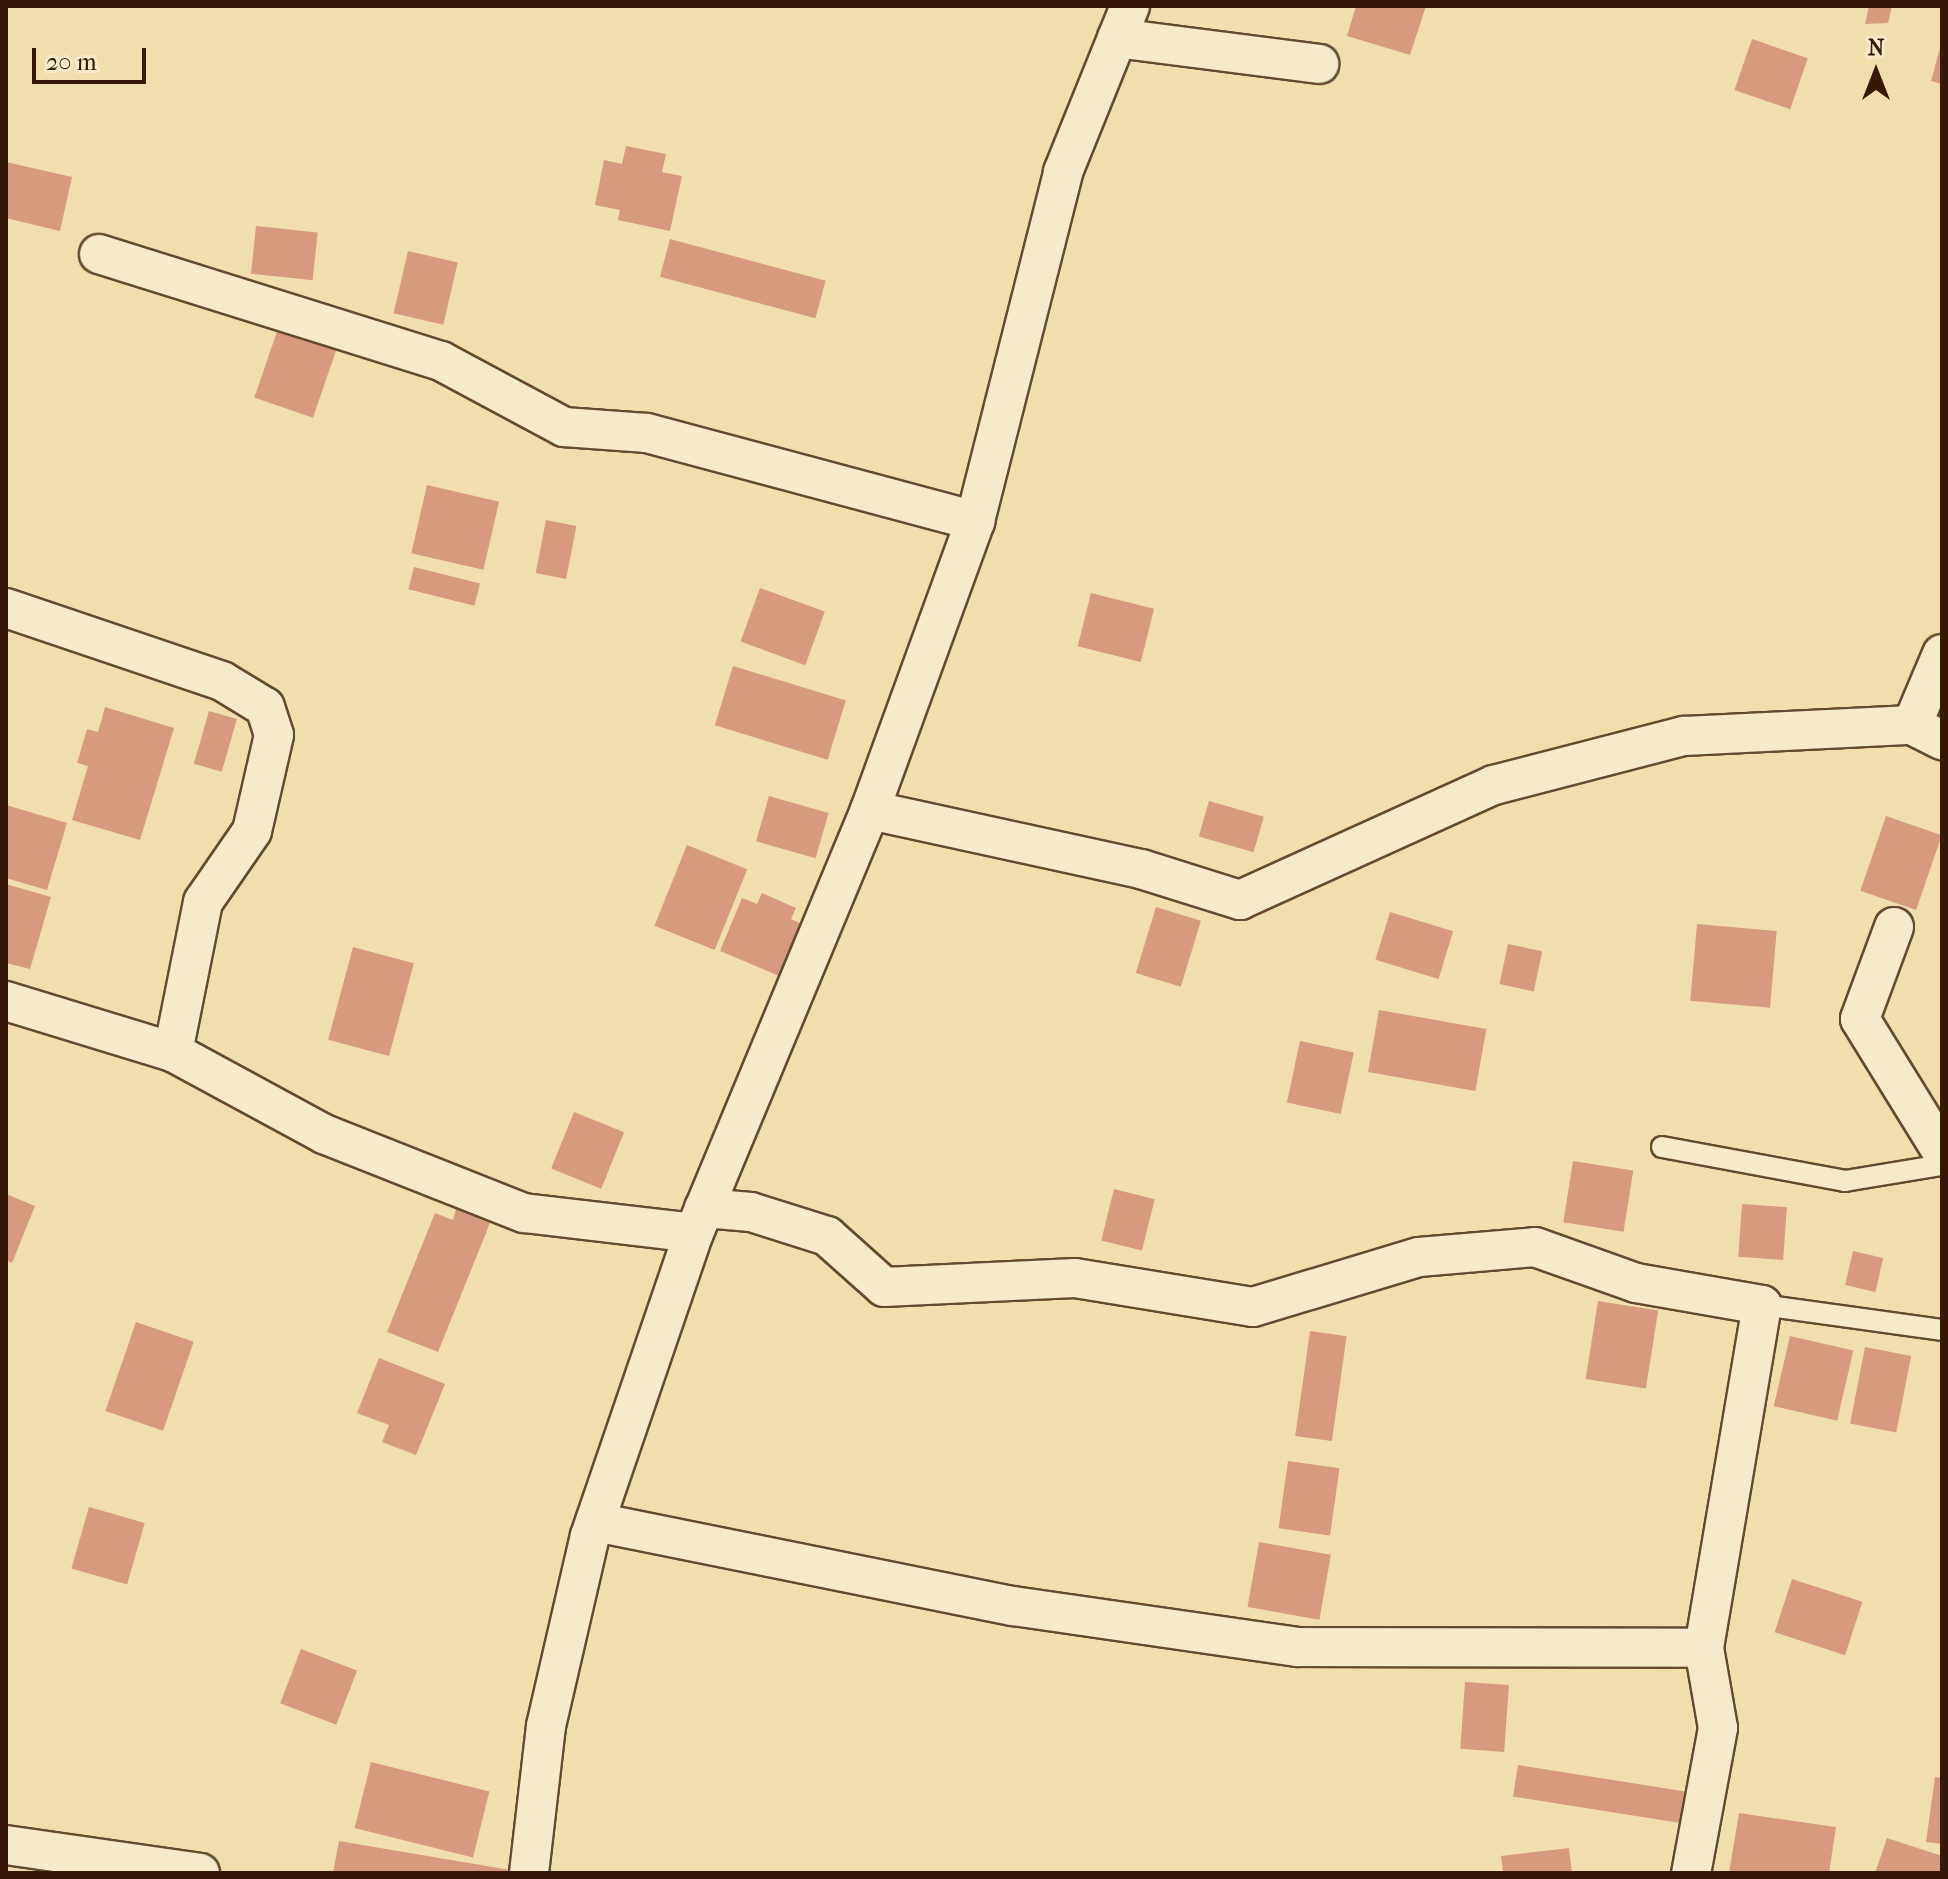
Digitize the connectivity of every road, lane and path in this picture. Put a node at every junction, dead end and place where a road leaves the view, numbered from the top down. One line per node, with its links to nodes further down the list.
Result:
1 (1123, 22): 2 (street); 4 (street)
2 (1319, 64)
3 (99, 254): 4 (street)
4 (975, 521): 8 (street)
5 (6, 608): 11 (street)
6 (1942, 654): 7 (street)
7 (1927, 732): 8 (street)
8 (870, 810): 15 (street)
9 (1894, 927): 13 (street)
10 (6, 1001): 11 (street)
11 (173, 1052): 15 (street)
12 (1662, 1147): 14 (lane)
13 (1942, 1152)
14 (1942, 1165)
15 (699, 1220): 16 (street); 18 (street)
16 (1762, 1305): 17 (lane); 19 (street)
17 (1942, 1330)
18 (595, 1522): 19 (street); 22 (street)
19 (1704, 1648): 23 (street)
20 (6, 1845): 21 (street)
21 (200, 1873)
22 (529, 1873)
23 (1691, 1873)

